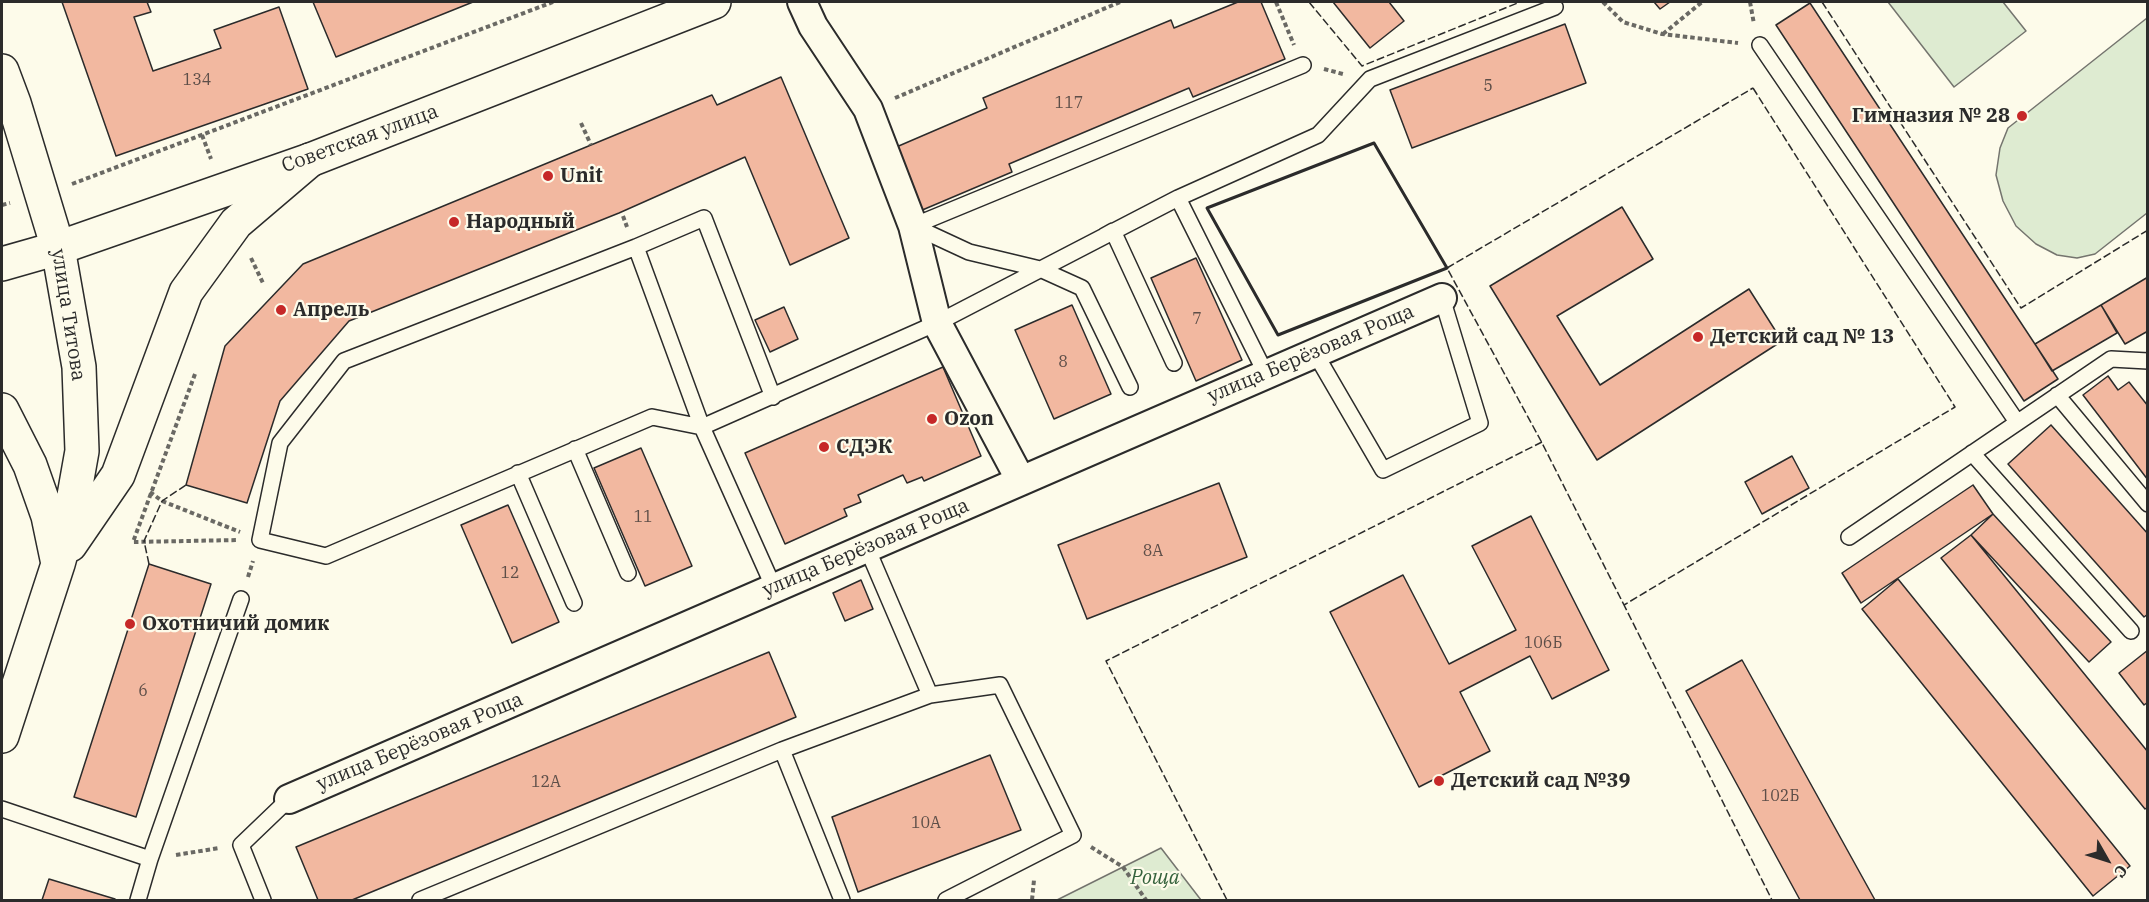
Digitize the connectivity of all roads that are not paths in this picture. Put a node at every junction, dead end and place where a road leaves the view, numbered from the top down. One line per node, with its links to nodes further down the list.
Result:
1 (714, 2): 7 (main road, Советская улица)
2 (802, 2): 9 (street)
3 (1555, 7): 8 (lane)
4 (1760, 45): 25 (lane)
5 (1303, 65): 9 (lane)
6 (2, 71): 12 (main road, улица Титова)
7 (310, 160): 12 (main road, Советская улица); 34 (main road)
8 (1178, 198): 10 (lane); 20 (lane)
9 (913, 226): 14 (lane); 16 (street)
10 (1113, 231): 14 (lane); 19 (lane)
11 (636, 247): 23 (lane); 26 (lane); 29 (lane)
12 (58, 248): 13 (main road, Советская улица); 34 (main road, улица Титова)
13 (2, 264)
14 (1040, 269): 16 (lane); 21 (lane)
15 (1442, 298): 17 (street, улица Берёзовая Роща); 17 (lane)
16 (937, 323): 23 (lane); 30 (street)
17 (1315, 353): 20 (street, улица Берёзовая Роща)
18 (2148, 361): 22 (lane)
19 (1174, 363)
20 (1266, 374): 30 (street, улица Берёзовая Роща)
21 (1130, 387)
22 (2057, 395): 25 (lane); 31 (lane)
23 (773, 397): 26 (lane)
24 (2, 410): 34 (main road)
25 (2017, 423): 28 (lane)
26 (702, 427): 27 (lane); 36 (lane)
27 (575, 449): 29 (lane); 35 (lane)
28 (1972, 453): 32 (lane); 39 (lane)
29 (518, 473): 38 (lane)
30 (1021, 481): 33 (street, улица Берёзовая Роща)
31 (2148, 504)
32 (1849, 537)
33 (867, 548): 36 (street, улица Берёзовая Роща); 40 (lane)
34 (58, 564): 41 (main road, улица Титова)
35 (628, 573)
36 (774, 588): 43 (street, улица Берёзовая Роща)
37 (241, 599): 45 (lane)
38 (574, 603)
39 (2131, 631)
40 (930, 695): 42 (lane); 50 (lane)
41 (2, 736)
42 (782, 750): 48 (lane); 49 (lane)
43 (290, 798): 47 (lane)
44 (2, 809): 45 (lane)
45 (150, 859): 46 (lane)
46 (138, 900)
47 (263, 900)
48 (420, 900)
49 (842, 900)
50 (946, 900)

